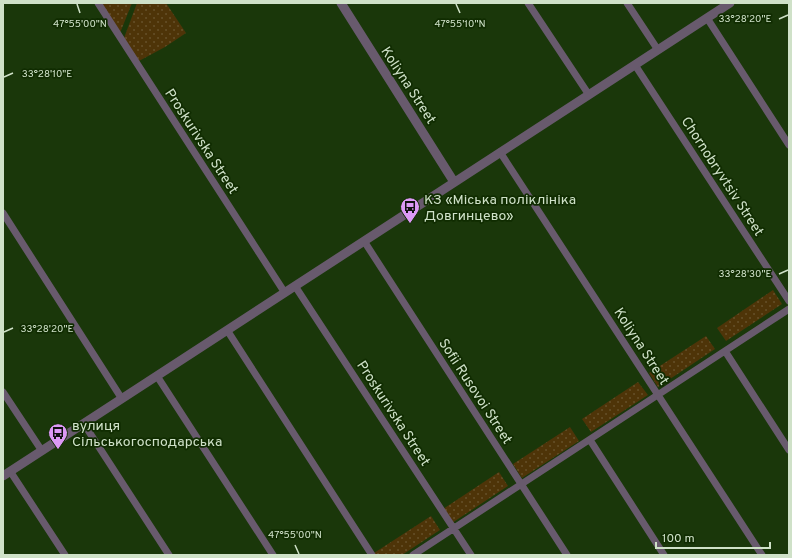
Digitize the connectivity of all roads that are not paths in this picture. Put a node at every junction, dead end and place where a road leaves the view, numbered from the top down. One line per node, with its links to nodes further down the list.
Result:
1 (98, 3): 16 (street, Proskurivska Street)
2 (341, 3): 12 (street, Koliyna Street)
3 (528, 3): 9 (street)
4 (627, 3): 7 (street)
5 (730, 3): 6 (street)
6 (707, 18): 7 (street); 10 (street)
7 (658, 50): 8 (street)
8 (635, 65): 9 (street); 17 (street, Chornobryvtsiv Street)
9 (589, 95): 11 (street)
10 (789, 145)
11 (500, 152): 12 (street); 23 (street, Koliyna Street)
12 (454, 182): 14 (street)
13 (3, 213): 24 (street)
14 (364, 241): 15 (street); 30 (street, Sofii Rusovoi Street)
15 (295, 286): 16 (street); 31 (street, Proskurivska Street)
16 (285, 293): 19 (street)
17 (789, 301)
18 (789, 310): 20 (street)
19 (227, 330): 21 (street); 35 (street)
20 (725, 351): 23 (street); 27 (street)
21 (157, 376): 24 (street); 34 (street)
22 (3, 392): 28 (street)
23 (657, 395): 26 (street); 40 (street, Koliyna Street)
24 (122, 399): 25 (street)
25 (84, 424): 28 (street); 33 (street)
26 (590, 440): 30 (street); 39 (street)
27 (789, 450)
28 (42, 451): 29 (street)
29 (7, 474): 32 (street)
30 (521, 484): 31 (street); 38 (street, Sofii Rusovoi Street)
31 (454, 528): 36 (street); 37 (street, Proskurivska Street)
32 (65, 555)
33 (169, 555)
34 (273, 555)
35 (372, 555)
36 (413, 555)
37 (471, 555)
38 (567, 555)
39 (664, 555)
40 (762, 555)

